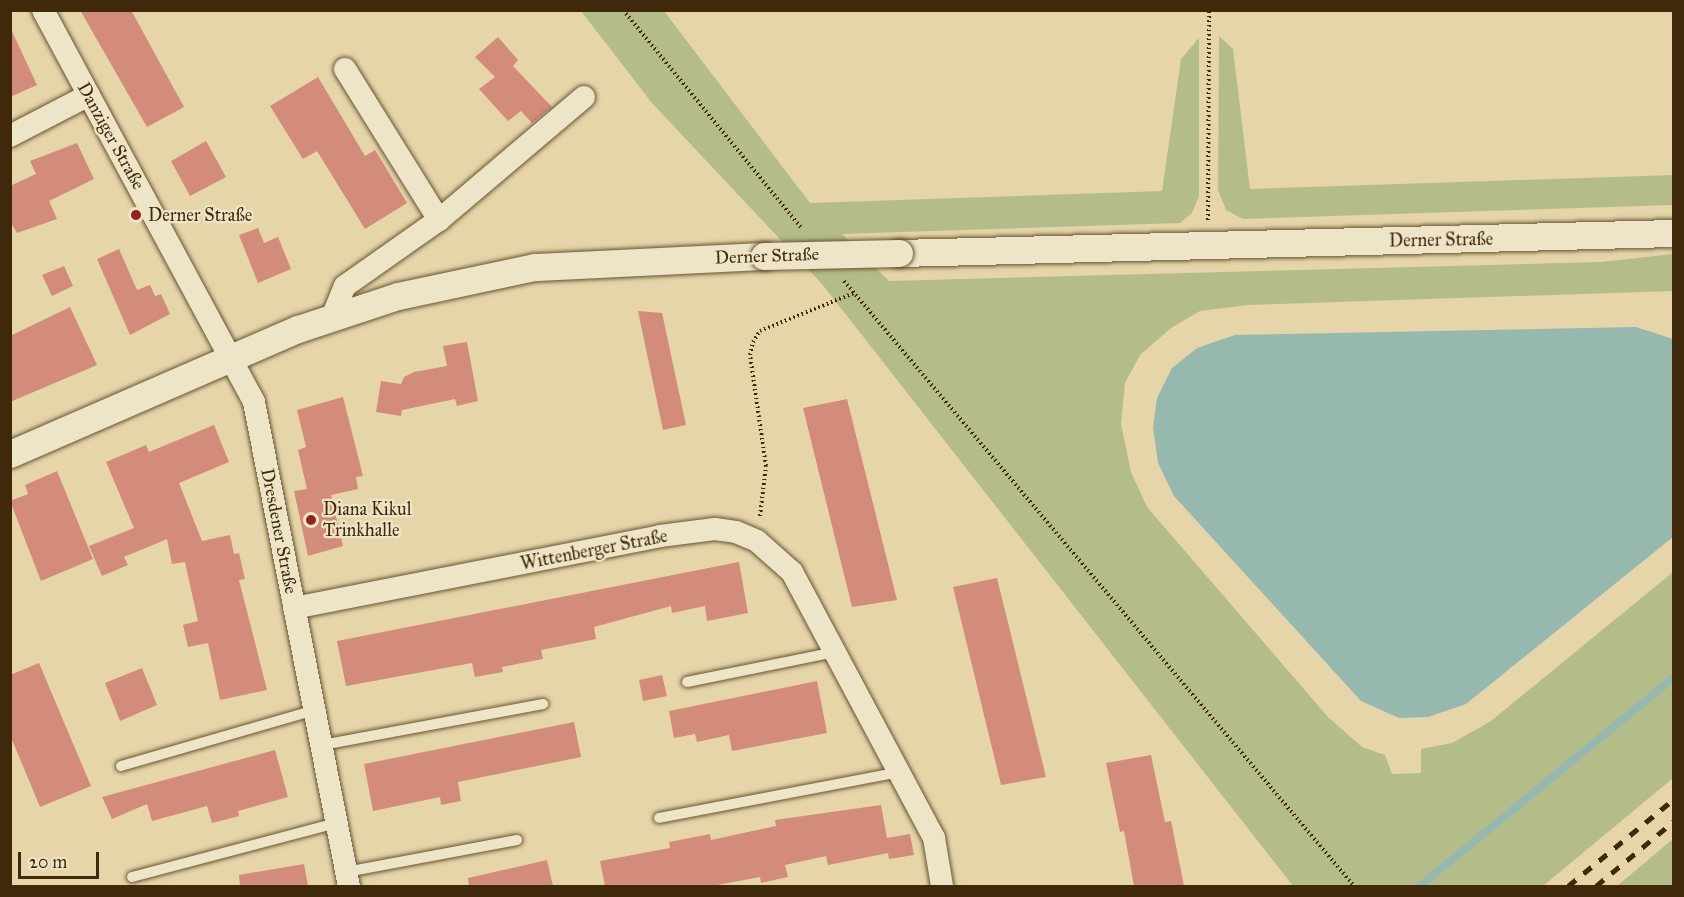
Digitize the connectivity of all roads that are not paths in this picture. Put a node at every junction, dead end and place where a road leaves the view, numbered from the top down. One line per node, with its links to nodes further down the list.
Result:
1 (43, 10): 3 (street, Danziger Straße)
2 (345, 69): 6 (street)
3 (89, 95): 5 (street); 9 (street, Danziger Straße)
4 (584, 97): 6 (street)
5 (10, 136)
6 (439, 220): 8 (street)
7 (1674, 233): 8 (street, Derner Straße, bridge)
8 (333, 315): 9 (street, Derner Straße)
9 (233, 355): 10 (street, Derner Straße); 11 (street, Dresdener Straße)
10 (10, 454)
11 (294, 608): 12 (street, Wittenberger Straße); 15 (street, Dresdener Straße)
12 (836, 652): 13 (lane); 18 (street, Wittenberger Straße)
13 (687, 682)
14 (543, 704): 16 (lane)
15 (315, 710): 16 (street, Dresdener Straße); 17 (lane)
16 (322, 745): 20 (street, Dresdener Straße)
17 (121, 766)
18 (900, 772): 19 (lane); 24 (street, Wittenberger Straße)
19 (659, 818)
20 (337, 823): 22 (lane); 23 (street, Dresdener Straße)
21 (517, 840): 23 (lane, Dresdener Straße)
22 (132, 877)
23 (348, 879)
24 (942, 886)

